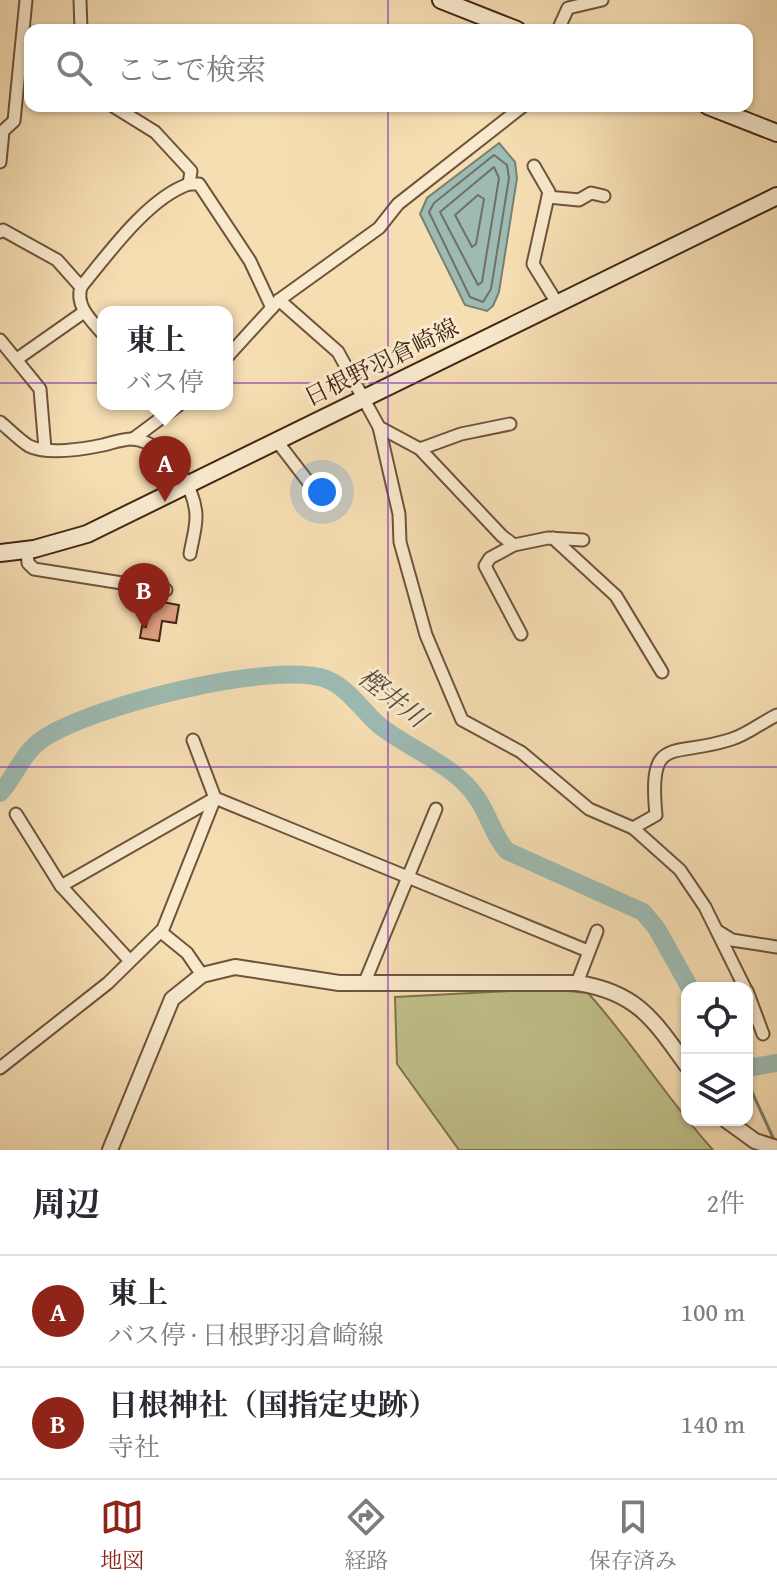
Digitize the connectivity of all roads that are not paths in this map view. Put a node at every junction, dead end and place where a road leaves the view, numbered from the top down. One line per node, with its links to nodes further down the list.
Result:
1 (26, 0): 12 (street)
2 (80, 0): 5 (street)
3 (441, 0): 6 (main road)
4 (602, 0): 7 (street)
5 (81, 24)
6 (502, 24)
7 (561, 24)
8 (122, 112): 14 (street)
9 (515, 112): 21 (street)
10 (723, 112): 11 (main road)
11 (777, 133)
12 (0, 162)
13 (534, 166): 16 (street)
14 (189, 184): 19 (street); 21 (street)
15 (604, 196): 16 (street)
16 (548, 197): 20 (street)
17 (776, 198): 20 (main road, 日根野羽倉崎線)
18 (0, 232): 19 (street)
19 (81, 287): 22 (street)
20 (557, 303): 27 (main road, 日根野羽倉崎線)
21 (276, 304): 25 (street); 27 (street)
22 (84, 312): 23 (street); 26 (street)
23 (97, 327)
24 (0, 340): 26 (street)
25 (233, 351)
26 (17, 359): 34 (street)
27 (363, 397): 31 (street); 33 (main road, 日根野羽倉崎線)
28 (172, 410): 32 (street)
29 (0, 422): 34 (street)
30 (510, 424): 35 (street)
31 (379, 427): 35 (street); 52 (street)
32 (133, 439): 34 (street); 36 (street)
33 (276, 440): 36 (main road, 日根野羽倉崎線); 37 (street)
34 (45, 449)
35 (420, 449): 40 (street)
36 (187, 484): 41 (main road, 日根野羽倉崎線); 43 (street)
37 (323, 501)
38 (553, 538): 39 (street); 40 (street); 46 (street)
39 (583, 540)
40 (514, 545): 45 (street)
41 (27, 550): 42 (main road, 日根野羽倉崎線); 44 (street)
42 (0, 553)
43 (190, 554)
44 (166, 590)
45 (521, 634)
46 (662, 672)
47 (777, 715): 52 (street)
48 (193, 740): 49 (street)
49 (215, 798): 53 (street); 54 (street); 57 (street)
50 (436, 809): 53 (street)
51 (16, 814): 54 (street)
52 (633, 828): 56 (street)
53 (408, 877): 59 (street); 64 (street)
54 (61, 886): 60 (street)
55 (597, 931): 59 (street)
56 (718, 931): 58 (street); 62 (street)
57 (161, 932): 60 (street); 61 (street)
58 (777, 947)
59 (588, 951): 63 (street)
60 (130, 961): 68 (street)
61 (202, 975): 64 (street); 71 (street)
62 (742, 982)
63 (577, 983): 64 (street); 67 (street)
64 (364, 984)
65 (753, 1008): 66 (street)
66 (763, 1034)
67 (681, 1058)
68 (0, 1068)
69 (734, 1126): 70 (street)
70 (777, 1148)
71 (110, 1150)

